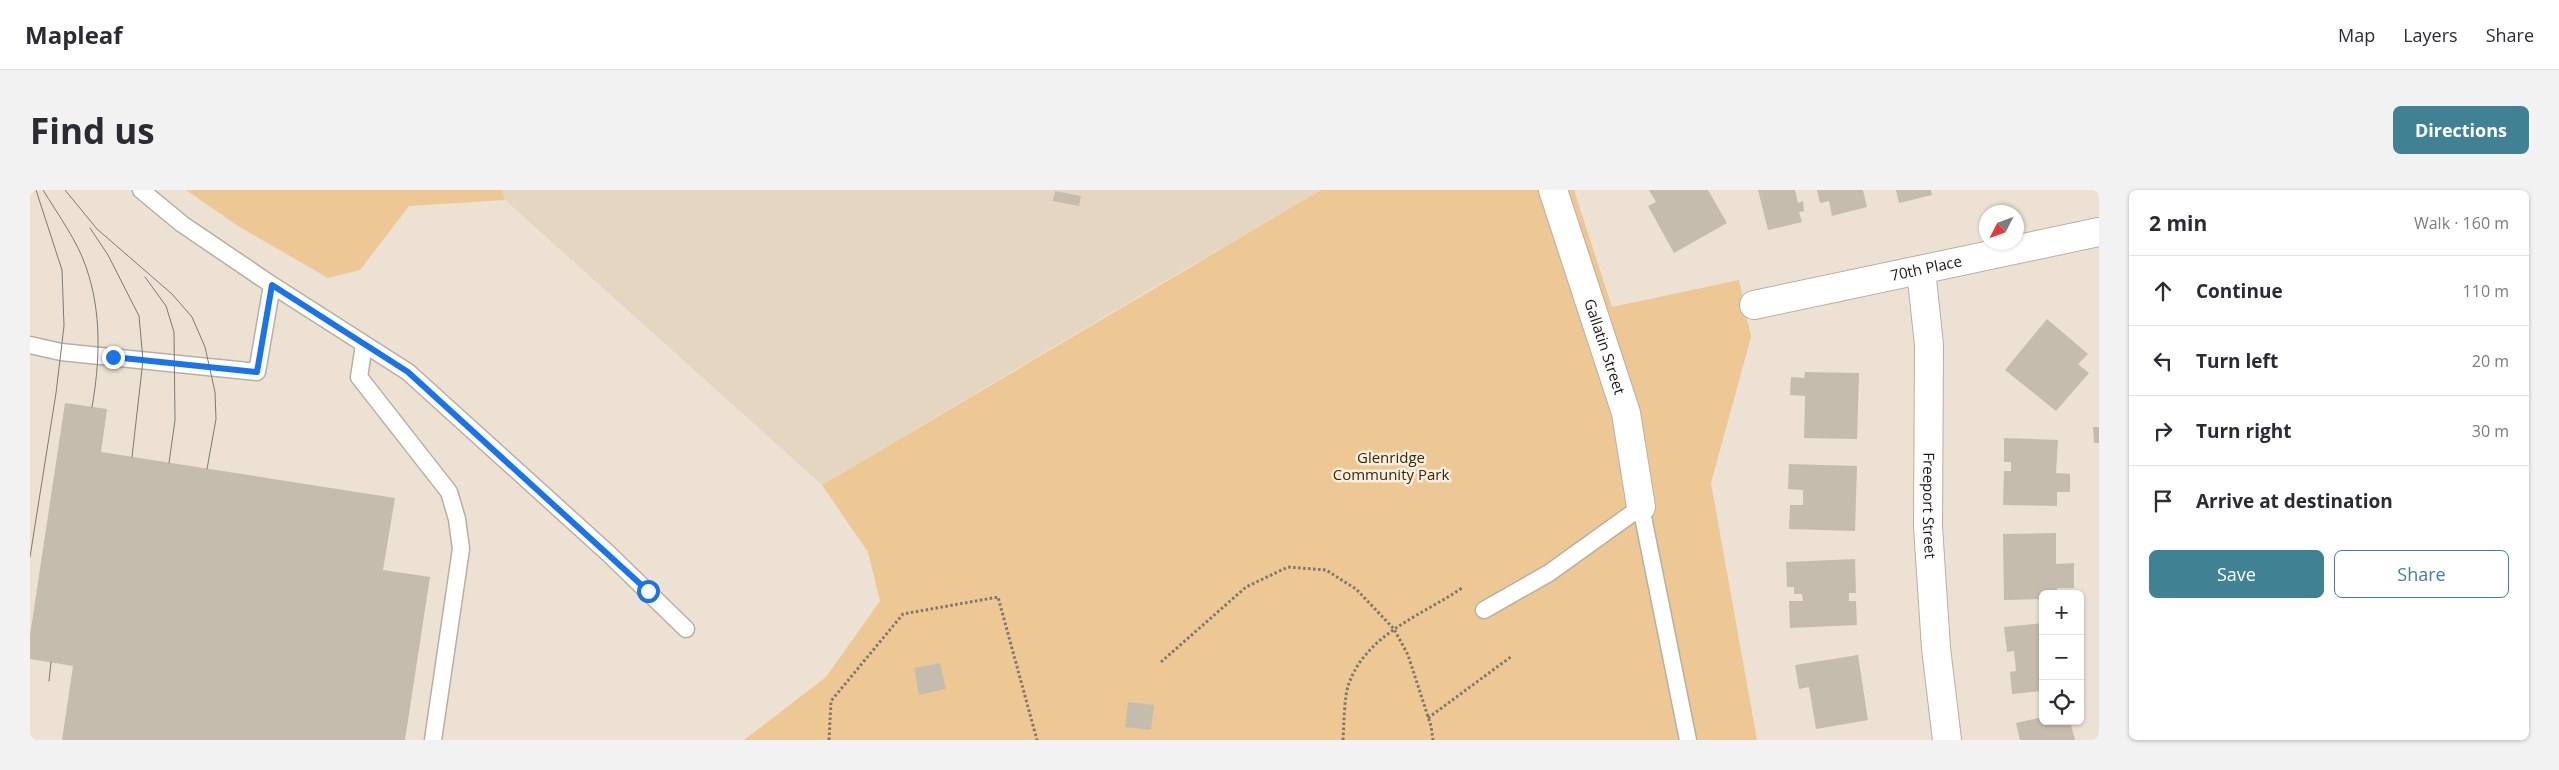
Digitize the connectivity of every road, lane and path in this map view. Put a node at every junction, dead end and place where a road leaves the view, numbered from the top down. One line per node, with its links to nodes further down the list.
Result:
1 (141, 190): 5 (lane)
2 (1553, 190): 9 (street, Gallatin Street)
3 (2099, 232): 4 (street, 70th Place)
4 (1921, 270): 6 (street, 70th Place); 23 (street, Freeport Street)
5 (272, 285): 7 (lane); 8 (lane)
6 (1754, 305)
7 (30, 345)
8 (364, 345): 12 (lane); 17 (lane)
9 (1641, 507): 11 (lane); 22 (lane)
10 (1462, 588): 13 (path)
11 (1484, 610)
12 (686, 629)
13 (1394, 629): 15 (path); 16 (path); 20 (path)
14 (1512, 656): 16 (path)
15 (1161, 662)
16 (1428, 718): 21 (path)
17 (433, 740)
18 (829, 740): 19 (path)
19 (1037, 740)
20 (1343, 740)
21 (1433, 740)
22 (1688, 740)
23 (1947, 740)

